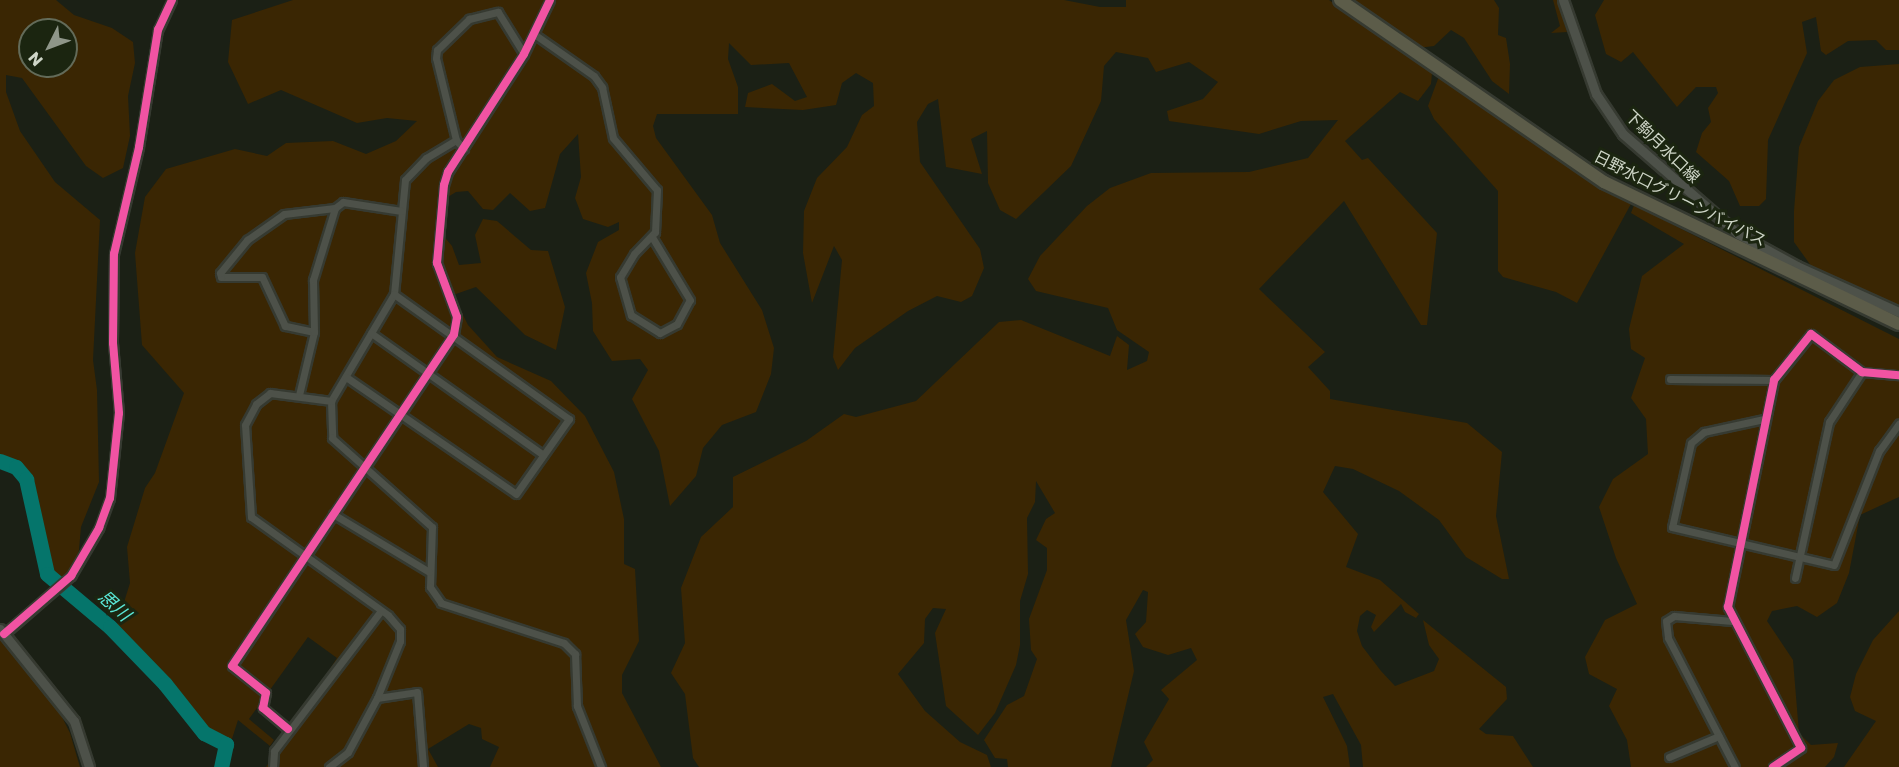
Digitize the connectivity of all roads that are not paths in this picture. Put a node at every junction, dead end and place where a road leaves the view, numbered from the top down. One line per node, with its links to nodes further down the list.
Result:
1 (172, 0): 39 (street)
2 (550, 0): 5 (street)
3 (1340, 0): 14 (highway, 日野水口グリーンバイパス)
4 (1563, 0): 13 (main road, 下駒月水口線)
5 (534, 34): 6 (street); 11 (street)
6 (524, 54): 7 (street); 8 (street)
7 (456, 140): 8 (street); 10 (street)
8 (464, 149): 17 (street)
9 (334, 208): 10 (street); 15 (street); 15 (street)
10 (401, 211): 12 (street)
11 (652, 237): 11 (street)
12 (394, 294): 16 (street); 17 (street)
13 (1899, 312)
14 (1899, 324)
15 (314, 332): 24 (street)
16 (371, 333): 19 (street); 21 (street)
17 (454, 334): 19 (street); 29 (street)
18 (1862, 372): 20 (street); 23 (street); 33 (street)
19 (428, 374): 26 (street); 29 (street)
20 (1899, 375)
21 (346, 377): 25 (street); 26 (street)
22 (1670, 379): 23 (street)
23 (1774, 380): 27 (street)
24 (299, 395): 25 (street); 34 (street)
25 (331, 401): 30 (street)
26 (401, 414): 29 (street); 30 (street)
27 (1764, 418): 32 (street); 32 (street)
28 (1899, 423): 33 (street)
29 (543, 456)
30 (364, 470): 31 (street); 35 (street)
31 (333, 514): 34 (street); 35 (street)
32 (1740, 543): 33 (street); 38 (street)
33 (1802, 555): 36 (street)
34 (304, 557): 37 (street); 41 (street)
35 (429, 572): 44 (street)
36 (1795, 578)
37 (380, 612): 40 (street); 41 (street)
38 (1732, 621): 42 (street); 50 (street)
39 (2, 632): 45 (main road)
40 (377, 698): 47 (street); 48 (street)
41 (288, 729): 46 (street)
42 (1719, 736): 43 (street); 49 (street)
43 (1669, 757)
44 (599, 766)
45 (89, 767)
46 (273, 767)
47 (329, 767)
48 (423, 767)
49 (1735, 767)
50 (1773, 767)

